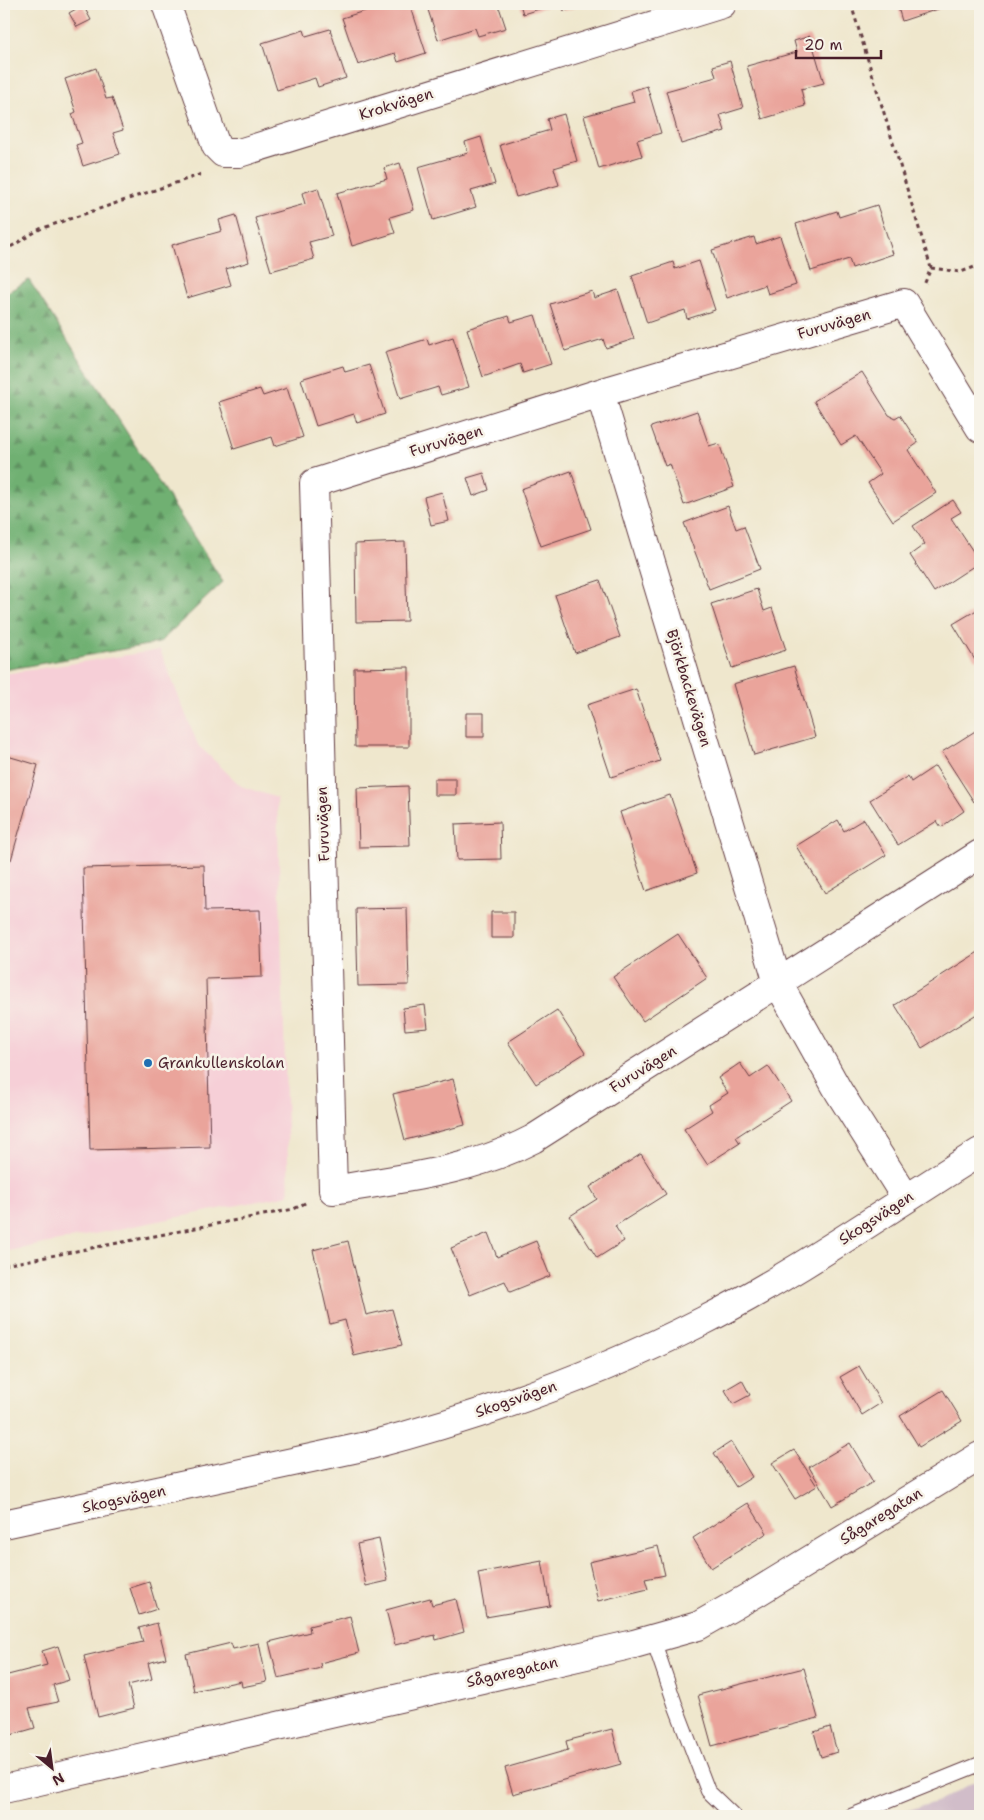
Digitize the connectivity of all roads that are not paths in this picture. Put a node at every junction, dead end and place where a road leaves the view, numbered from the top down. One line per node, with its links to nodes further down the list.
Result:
1 (166, 4): 2 (street, Krokvägen)
2 (722, 4)
3 (600, 393): 4 (street, Furuvägen); 6 (street, Björkbackevägen); 6 (street, Furuvägen)
4 (980, 428)
5 (980, 854): 6 (street, Furuvägen)
6 (778, 983): 8 (street, Björkbackevägen)
7 (980, 1152): 8 (street, Skogsvägen)
8 (906, 1198): 10 (street, Skogsvägen)
9 (980, 1456): 11 (street, Sågaregatan)
10 (4, 1524)
11 (652, 1638): 13 (street, Sågaregatan); 14 (lane)
12 (980, 1764): 15 (lane)
13 (4, 1789)
14 (734, 1816)
15 (851, 1816)

